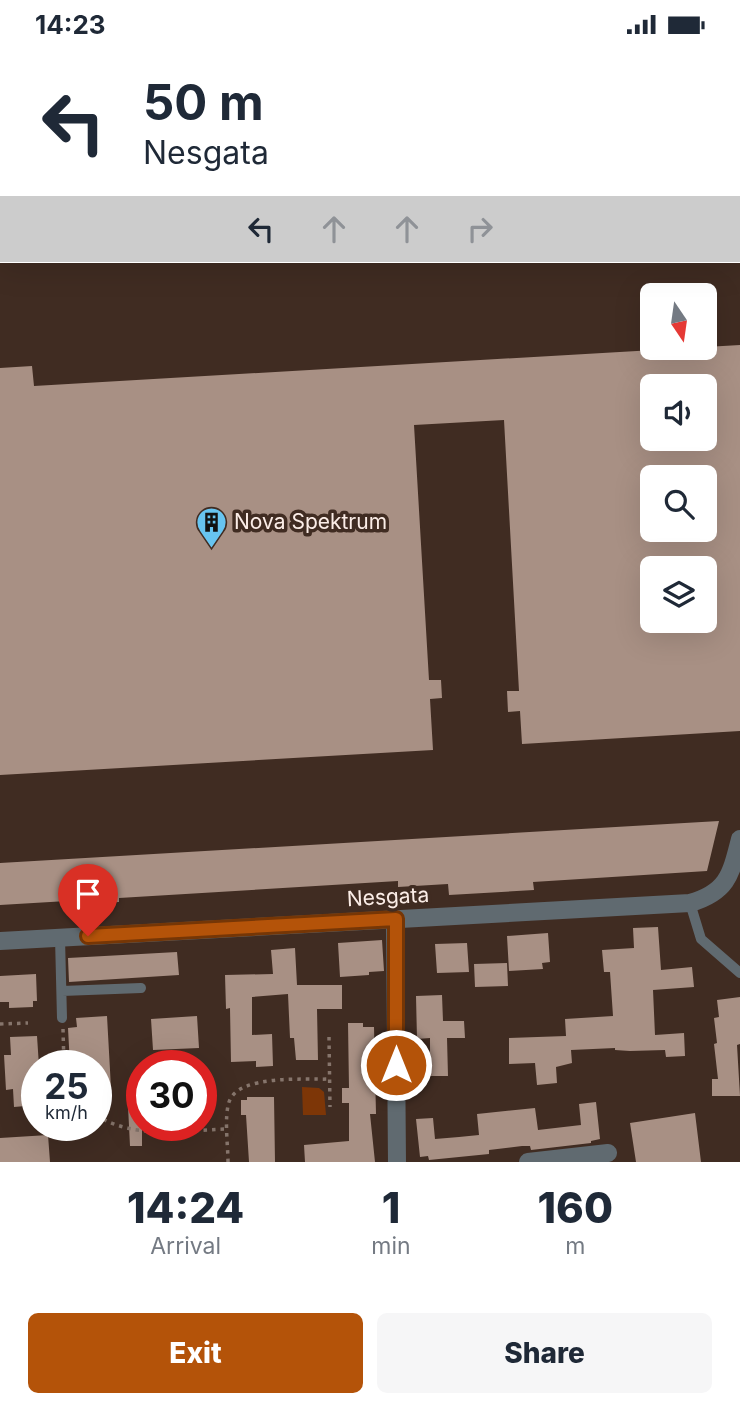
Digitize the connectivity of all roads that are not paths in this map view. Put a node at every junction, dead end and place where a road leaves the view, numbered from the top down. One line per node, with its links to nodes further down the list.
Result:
1 (740, 839): 2 (street, Nesgata)
2 (690, 903): 3 (street, Nesgata); 6 (lane)
3 (396, 919): 4 (street, Nesgata); 11 (street)
4 (60, 938): 5 (street, Nesgata); 8 (lane)
5 (0, 941)
6 (740, 973)
7 (141, 988): 8 (lane)
8 (62, 991): 9 (lane)
9 (62, 1018)
10 (608, 1153): 12 (street)
11 (397, 1162)
12 (528, 1162)

